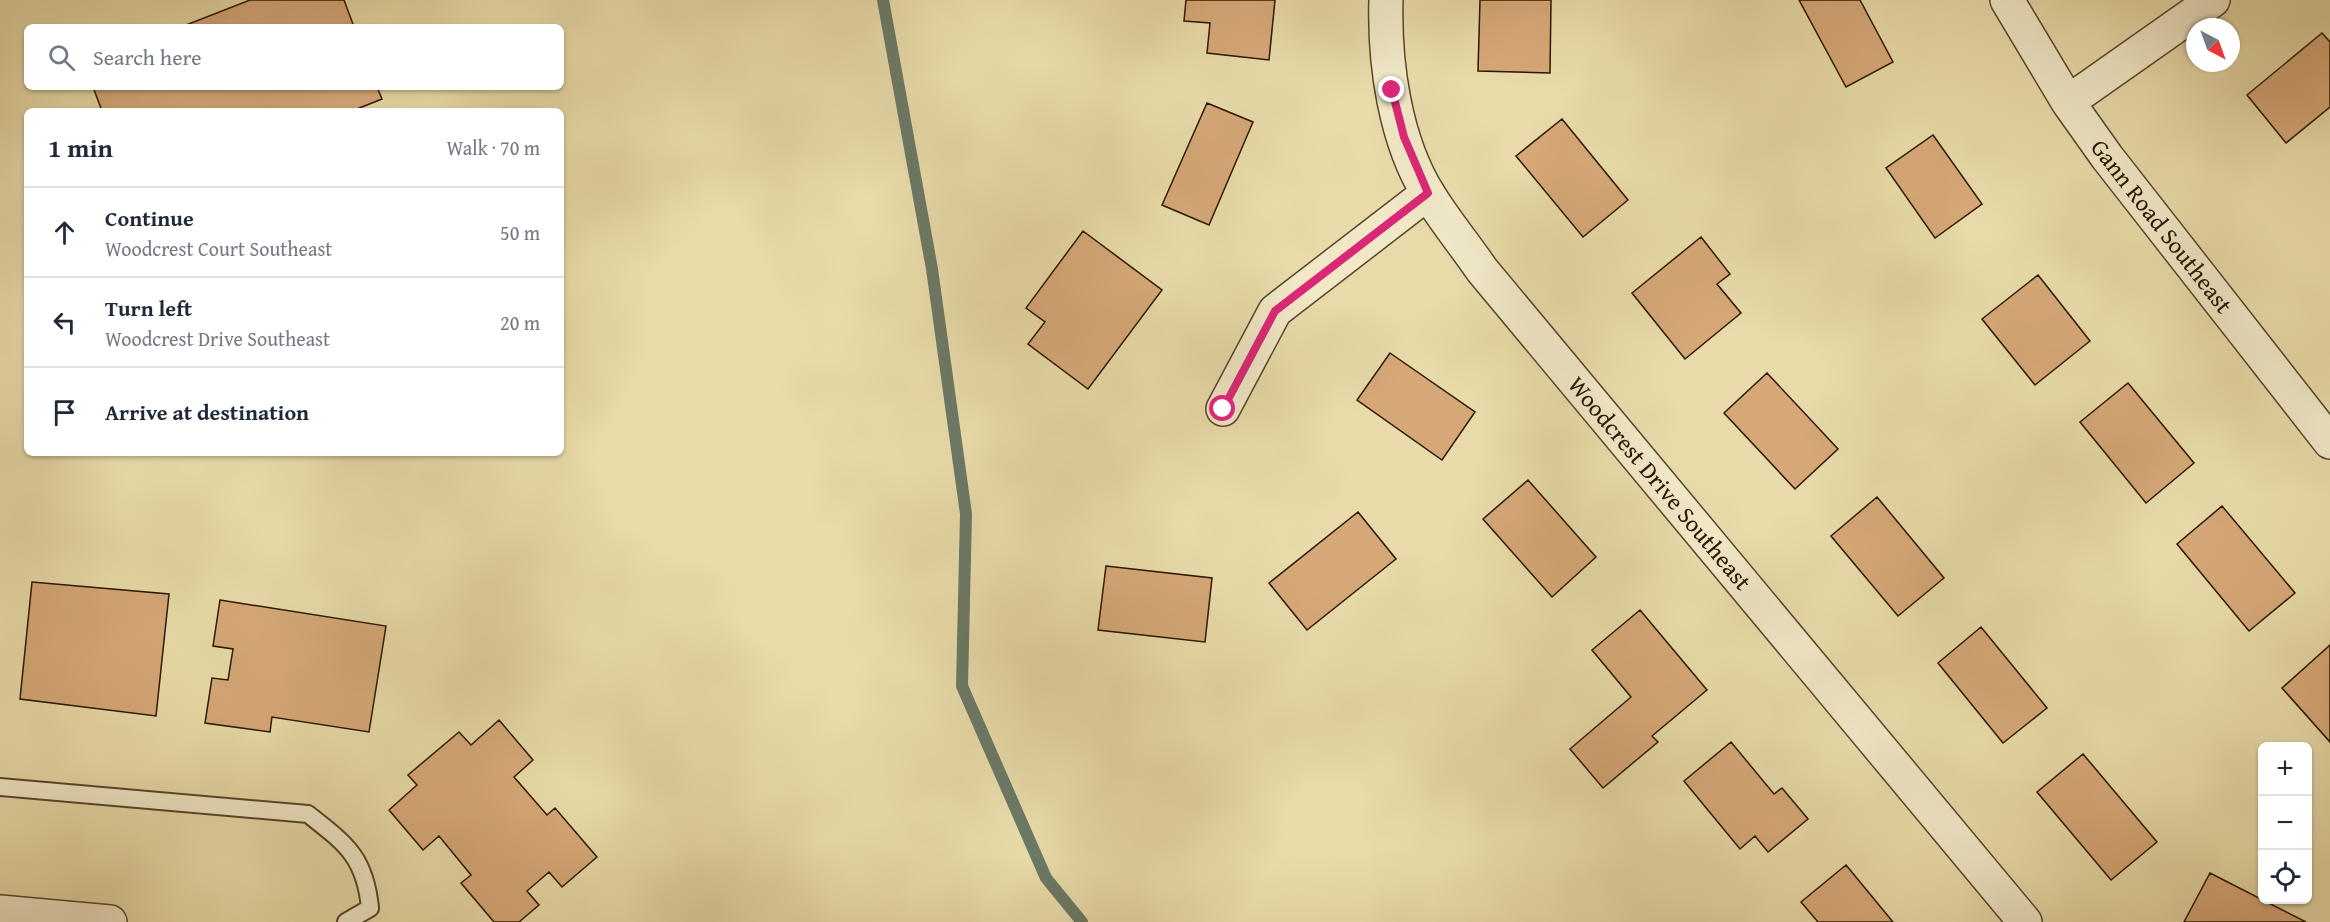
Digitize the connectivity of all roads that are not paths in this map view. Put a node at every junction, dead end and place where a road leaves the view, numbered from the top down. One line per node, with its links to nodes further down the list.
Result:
1 (1386, 0): 5 (street, Woodcrest Drive Southeast)
2 (2007, 0): 4 (street, Gann Road Southeast)
3 (2213, 0): 4 (street)
4 (2068, 102): 7 (street, Gann Road Southeast)
5 (1428, 193): 6 (street); 12 (street, Woodcrest Drive Southeast)
6 (1223, 409)
7 (2330, 442)
8 (0, 787): 11 (lane)
9 (0, 912): 10 (street)
10 (110, 922)
11 (346, 922)
12 (2025, 922)

